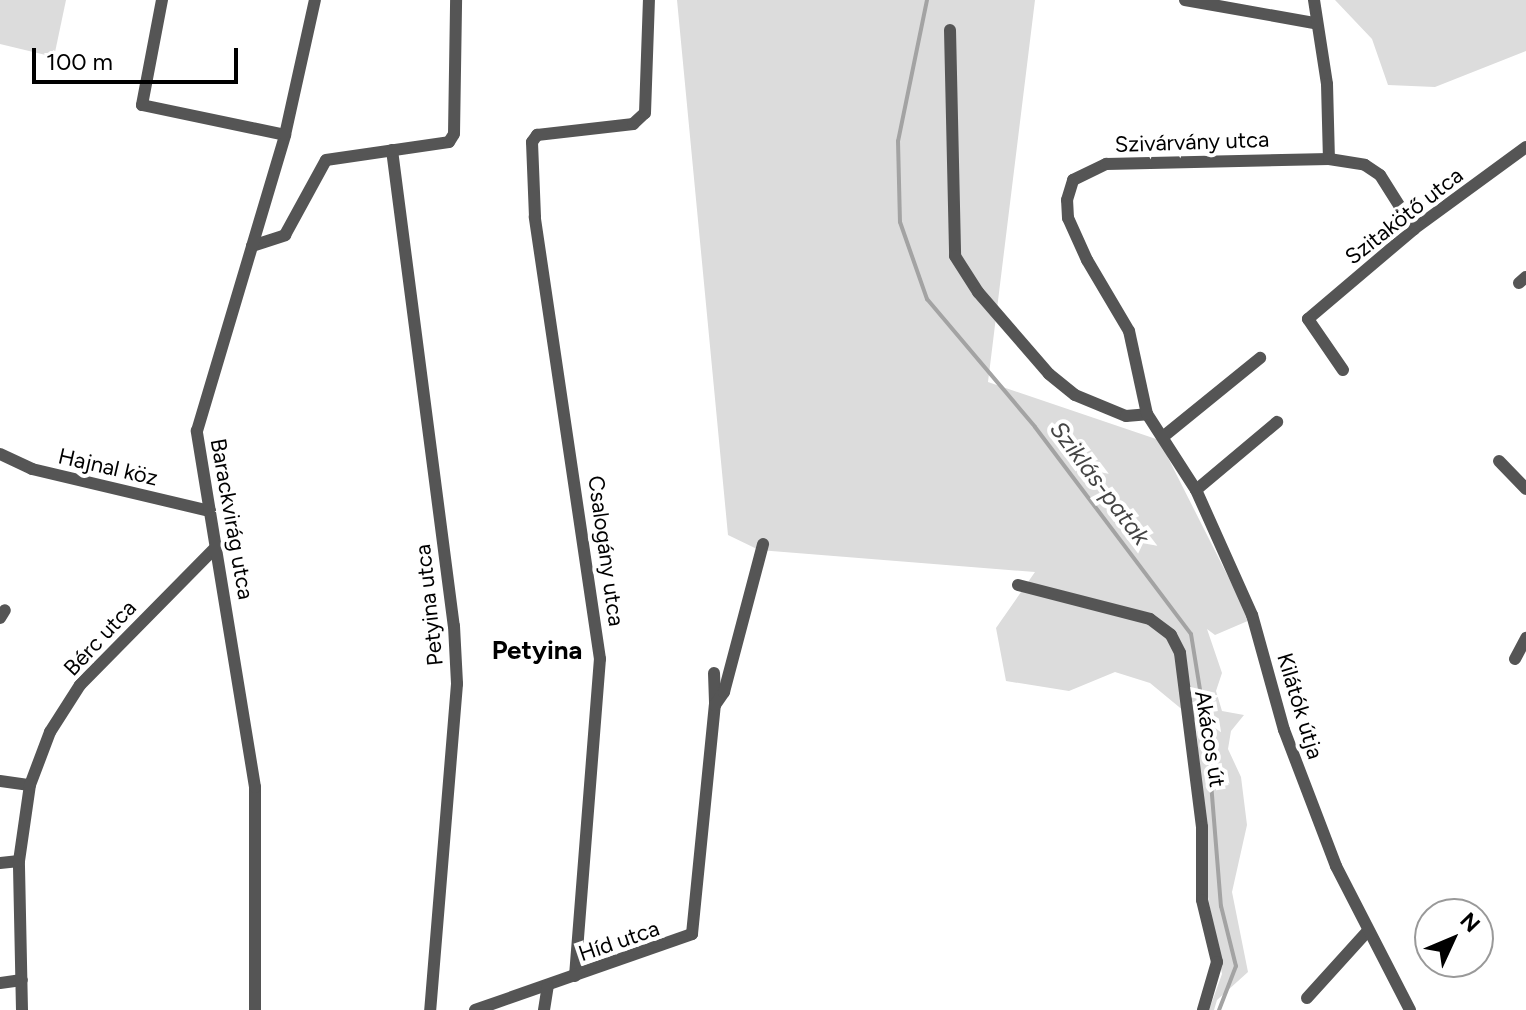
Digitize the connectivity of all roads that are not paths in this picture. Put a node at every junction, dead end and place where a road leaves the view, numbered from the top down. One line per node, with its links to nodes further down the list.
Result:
1 (162, 0): 11 (street)
2 (315, 0): 11 (street, Barackvirág utca)
3 (456, 0): 13 (street)
4 (649, 0): 39 (street, Csalogány utca)
5 (1185, 0): 8 (street)
6 (1245, 0): 8 (street)
7 (1314, 0): 9 (street)
8 (1260, 11): 9 (street)
9 (1314, 23): 14 (street)
10 (950, 30): 19 (street)
11 (285, 135): 16 (street, Barackvirág utca)
12 (1526, 147): 15 (street, Szitakötő utca)
13 (392, 150): 16 (street); 46 (street, Petyina utca)
14 (1329, 159): 15 (street); 19 (street, Szivárvány utca)
15 (1414, 229): 18 (street, Szitakötő utca)
16 (252, 246): 26 (street, Barackvirág utca)
17 (1260, 358): 21 (street)
18 (1343, 370)
19 (1147, 414): 21 (street, Szivárvány utca)
20 (1277, 422): 25 (street)
21 (1164, 436): 25 (street, Kilátók útja)
22 (0, 454): 26 (street, Hajnal köz)
23 (1499, 461): 24 (street)
24 (1526, 489)
25 (1196, 490): 38 (street, Kilátók útja)
26 (210, 511): 28 (street, Barackvirág utca)
27 (763, 544): 33 (street, Híd utca)
28 (215, 548): 35 (street, Bérc utca); 45 (street, Barackvirág utca)
29 (1018, 585): 49 (street, Akácos út)
30 (1526, 638): 31 (street)
31 (1515, 659)
32 (714, 673): 33 (street, Híd utca)
33 (715, 705): 39 (street, Híd utca)
34 (0, 781): 35 (street)
35 (30, 785): 36 (street, Bérc utca)
36 (19, 861): 37 (street); 40 (street, Bérc utca)
37 (0, 863)
38 (1366, 933): 43 (street); 50 (street, Kilátók útja)
39 (575, 976): 42 (street, Híd utca)
40 (22, 980): 41 (street); 44 (street, Bérc utca)
41 (0, 983)
42 (548, 986): 47 (street, Híd utca); 48 (street)
43 (1307, 998)
44 (22, 1010)
45 (255, 1010)
46 (430, 1010)
47 (475, 1010)
48 (544, 1010)
49 (1203, 1010)
50 (1410, 1010)

